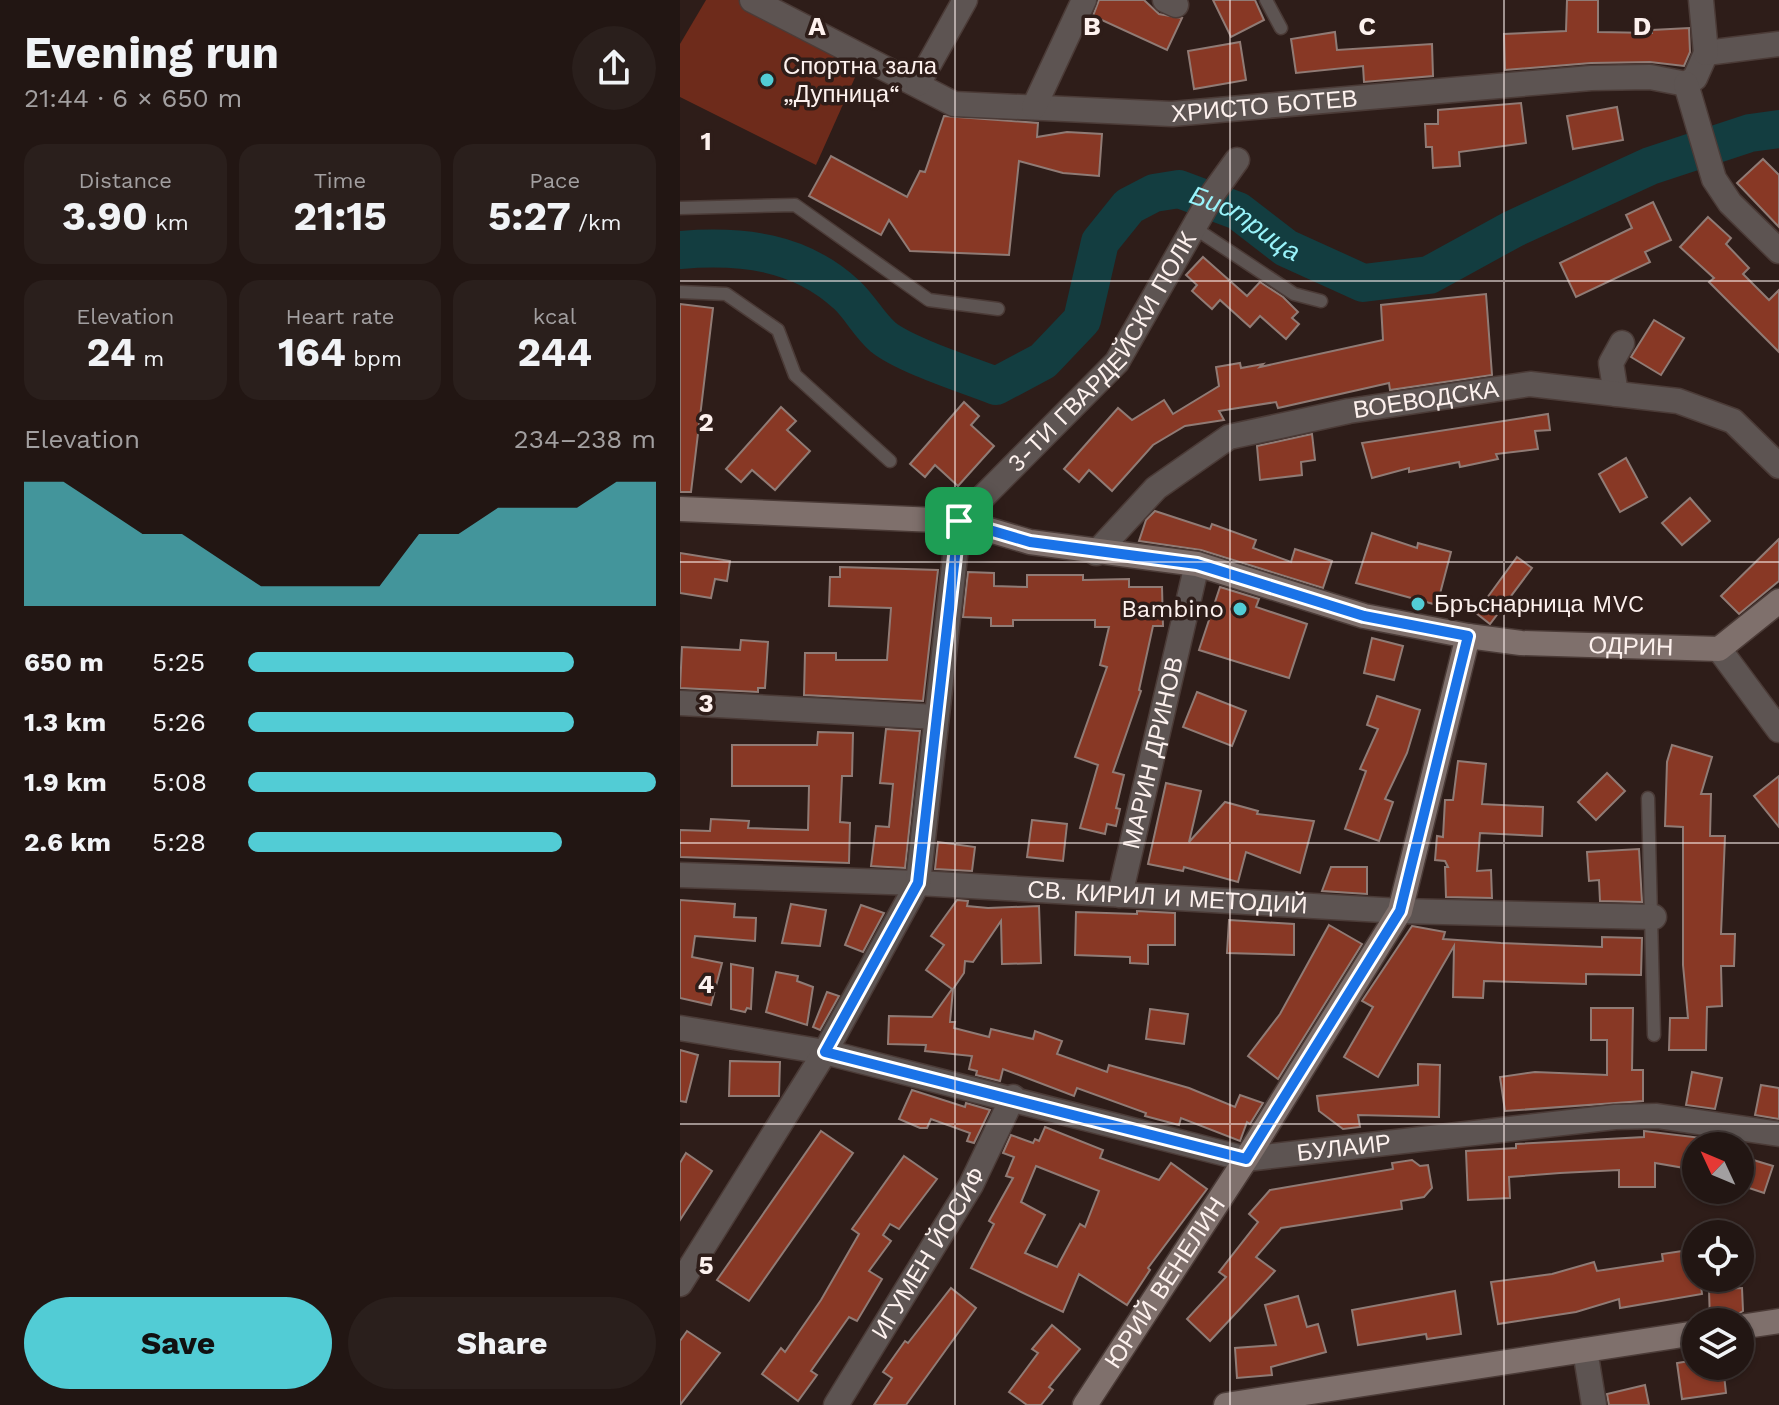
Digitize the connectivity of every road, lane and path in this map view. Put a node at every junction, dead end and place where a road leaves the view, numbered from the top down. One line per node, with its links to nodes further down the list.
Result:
1 (752, 0): 9 (street, ХРИСТО БОТЕВ)
2 (965, 0): 9 (street)
3 (1084, 0): 11 (street)
4 (1266, 0): 6 (lane)
5 (1701, 0): 8 (street)
6 (1281, 28)
7 (1779, 44): 8 (street)
8 (1706, 53): 10 (street)
9 (918, 84): 11 (street, ХРИСТО БОТЕВ)
10 (1689, 95): 11 (street, ХРИСТО БОТЕВ); 15 (street)
11 (1034, 107)
12 (1237, 160): 14 (street, 3-ТИ ГВАРДЕЙСКИ ПОЛК)
13 (680, 208): 18 (lane)
14 (1199, 222): 17 (lane); 24 (street, 3-ТИ ГВАРДЕЙСКИ ПОЛК)
15 (1779, 251)
16 (680, 292): 21 (lane)
17 (1321, 301)
18 (998, 309)
19 (1622, 343): 20 (street)
20 (1616, 394): 22 (street, ВОЕВОДСКА); 25 (street, ВОЕВОДСКА)
21 (890, 461)
22 (1779, 466)
23 (680, 509): 24 (street, ОДРИН)
24 (959, 521): 25 (street, ОДРИН); 31 (street)
25 (1096, 553): 26 (street, ОДРИН)
26 (1197, 564): 28 (street, ОДРИН); 36 (street, МАРИН ДРИНОВ)
27 (1779, 601): 29 (street)
28 (1468, 636): 29 (street, ОДРИН); 37 (street, ЮРИЙ ВЕНЕЛИН)
29 (1719, 649): 32 (street)
30 (680, 703): 31 (street)
31 (936, 717): 35 (street)
32 (1779, 730)
33 (1648, 798): 38 (lane)
34 (680, 875): 35 (street, СВ. КИРИЛ И МЕТОДИЙ)
35 (918, 883): 36 (street, СВ. КИРИЛ И МЕТОДИЙ); 41 (street)
36 (1120, 895): 37 (street, СВ. КИРИЛ И МЕТОДИЙ)
37 (1400, 911): 38 (street, СВ. КИРИЛ И МЕТОДИЙ); 44 (street, ЮРИЙ ВЕНЕЛИН)
38 (1654, 917): 40 (lane)
39 (680, 1028): 41 (street, БУЛАИР)
40 (1654, 1035)
41 (825, 1052): 42 (street, БУЛАИР); 45 (street)
42 (1013, 1097): 44 (street, БУЛАИР); 50 (street, ИГУМЕН ЙОСИФ)
43 (1779, 1134): 44 (street, БУЛАИР)
44 (1246, 1159): 51 (street, ЮРИЙ ВЕНЕЛИН)
45 (680, 1284)
46 (1779, 1321): 47 (street)
47 (1754, 1325)
48 (1682, 1335): 49 (street)
49 (1585, 1350): 52 (street); 53 (street)
50 (836, 1405)
51 (1085, 1405)
52 (1226, 1405)
53 (1594, 1405)

